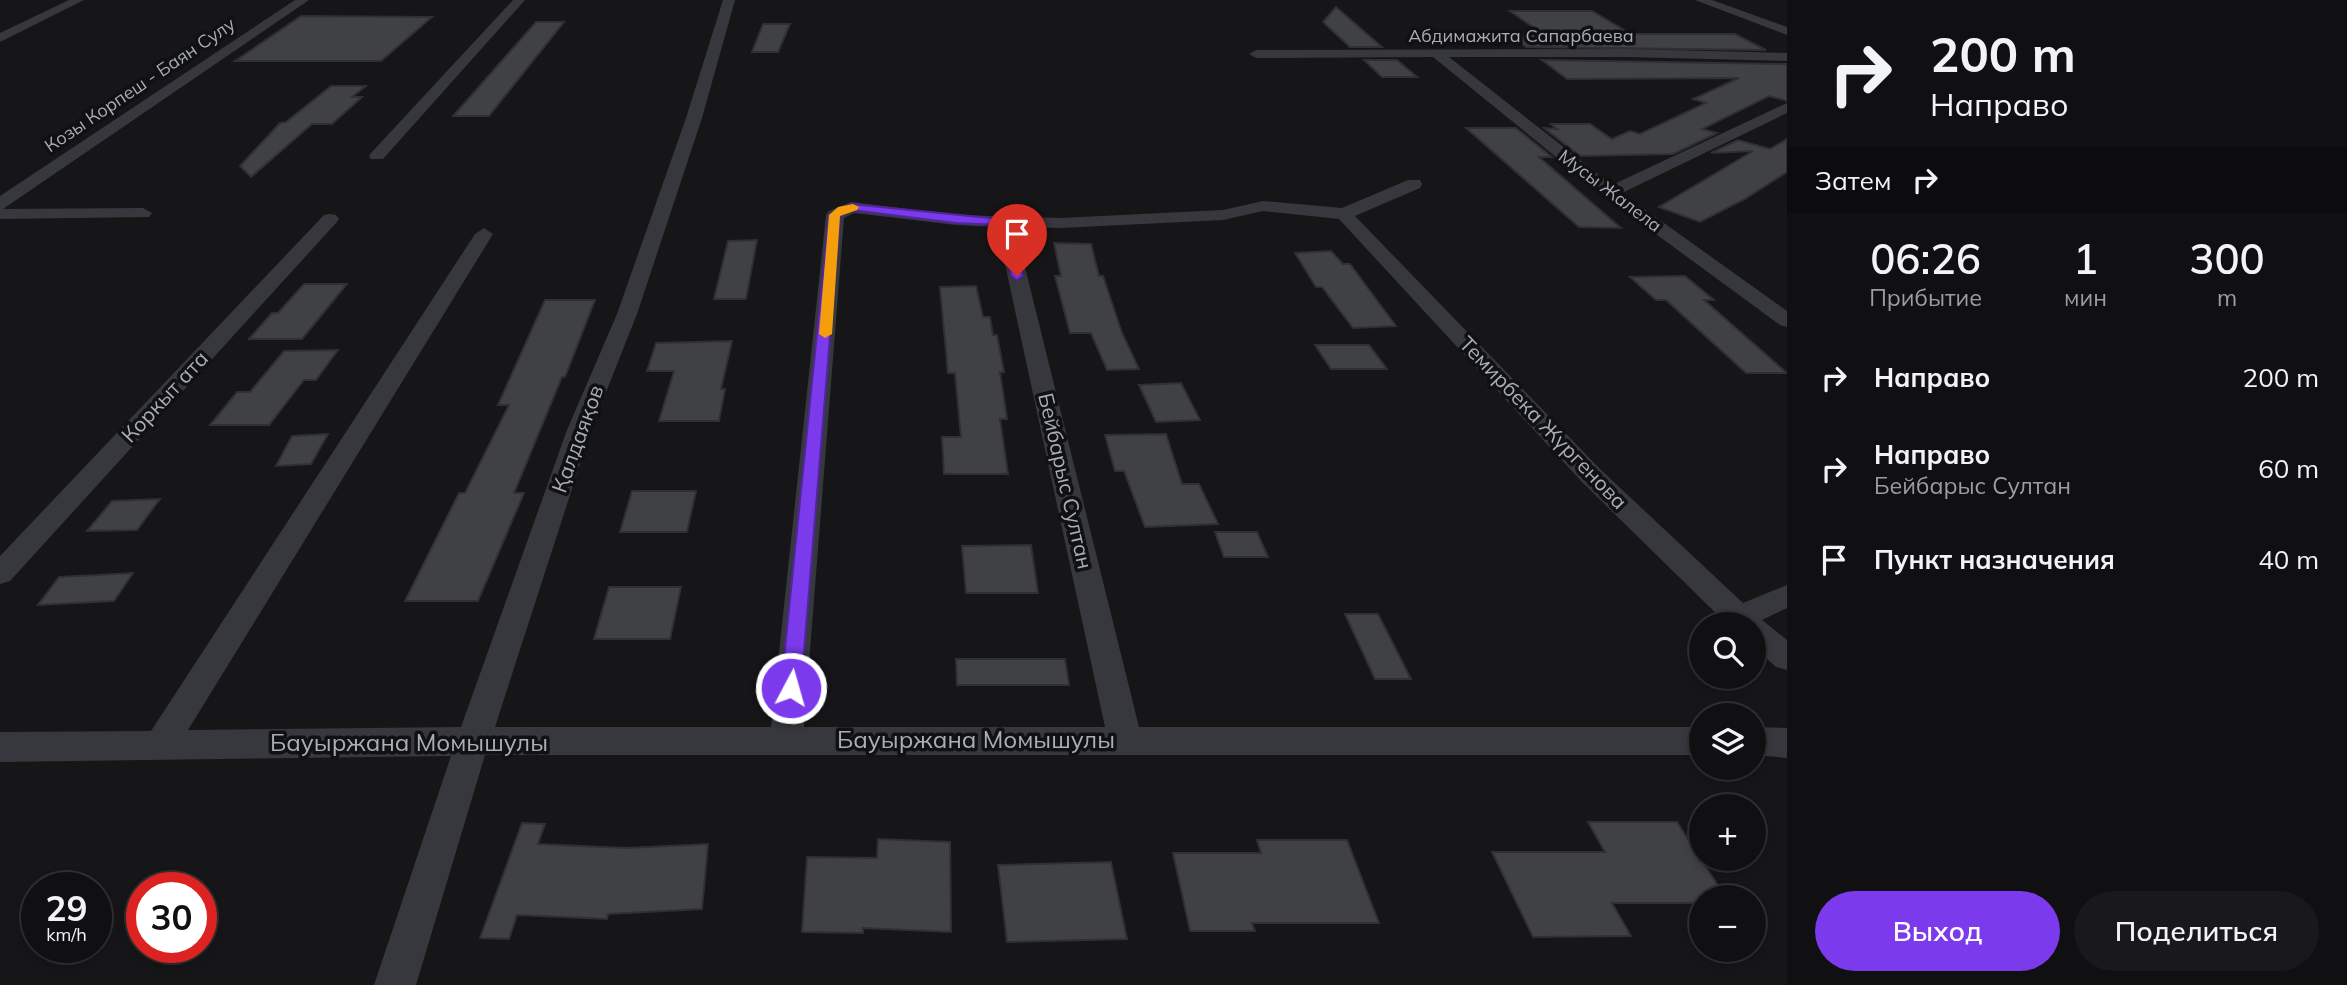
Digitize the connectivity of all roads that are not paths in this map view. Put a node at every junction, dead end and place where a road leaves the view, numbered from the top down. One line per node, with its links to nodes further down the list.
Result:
1 (78, 0): 7 (street)
2 (303, 0): 15 (street, Козы Корпеш - Баян Сулу)
3 (519, 0): 12 (street)
4 (729, 0): 31 (street, Қалдаяқов)
5 (1701, 0): 6 (street)
6 (1787, 31)
7 (0, 38)
8 (1256, 54): 9 (street, Абдимажита Сапарбаева)
9 (1437, 54): 10 (street, Абдимажита Сапарбаева); 14 (street, Мусы Жалела)
10 (1787, 57)
11 (1783, 113): 14 (street)
12 (377, 156)
13 (1414, 184): 18 (street)
14 (1609, 192): 22 (street, Мусы Жалела)
15 (0, 204)
16 (143, 213): 17 (street)
17 (0, 214)
18 (1344, 214): 20 (street); 25 (street, Темирбека Жүргенова)
19 (330, 219): 23 (street, Коркыт ата)
20 (1005, 222): 29 (street, Бейбарыс Султан); 32 (street)
21 (484, 234): 35 (street)
22 (1787, 321)
23 (0, 574)
24 (1787, 596): 26 (street)
25 (1735, 612)
26 (1763, 612)
27 (1766, 640): 28 (street, Темирбека Жүргенова)
28 (1787, 658)
29 (1125, 740): 30 (street, Бауыржана Момышулы); 32 (street, Бауыржана Момышулы)
30 (1689, 740)
31 (473, 741): 32 (street, Бауыржана Момышулы); 35 (street, Бауыржана Момышулы); 37 (street, Қалдаяқов)
32 (786, 741)
33 (1766, 742): 34 (street)
34 (1787, 743)
35 (160, 745): 36 (street, Бауыржана Момышулы)
36 (0, 747)
37 (395, 985)

